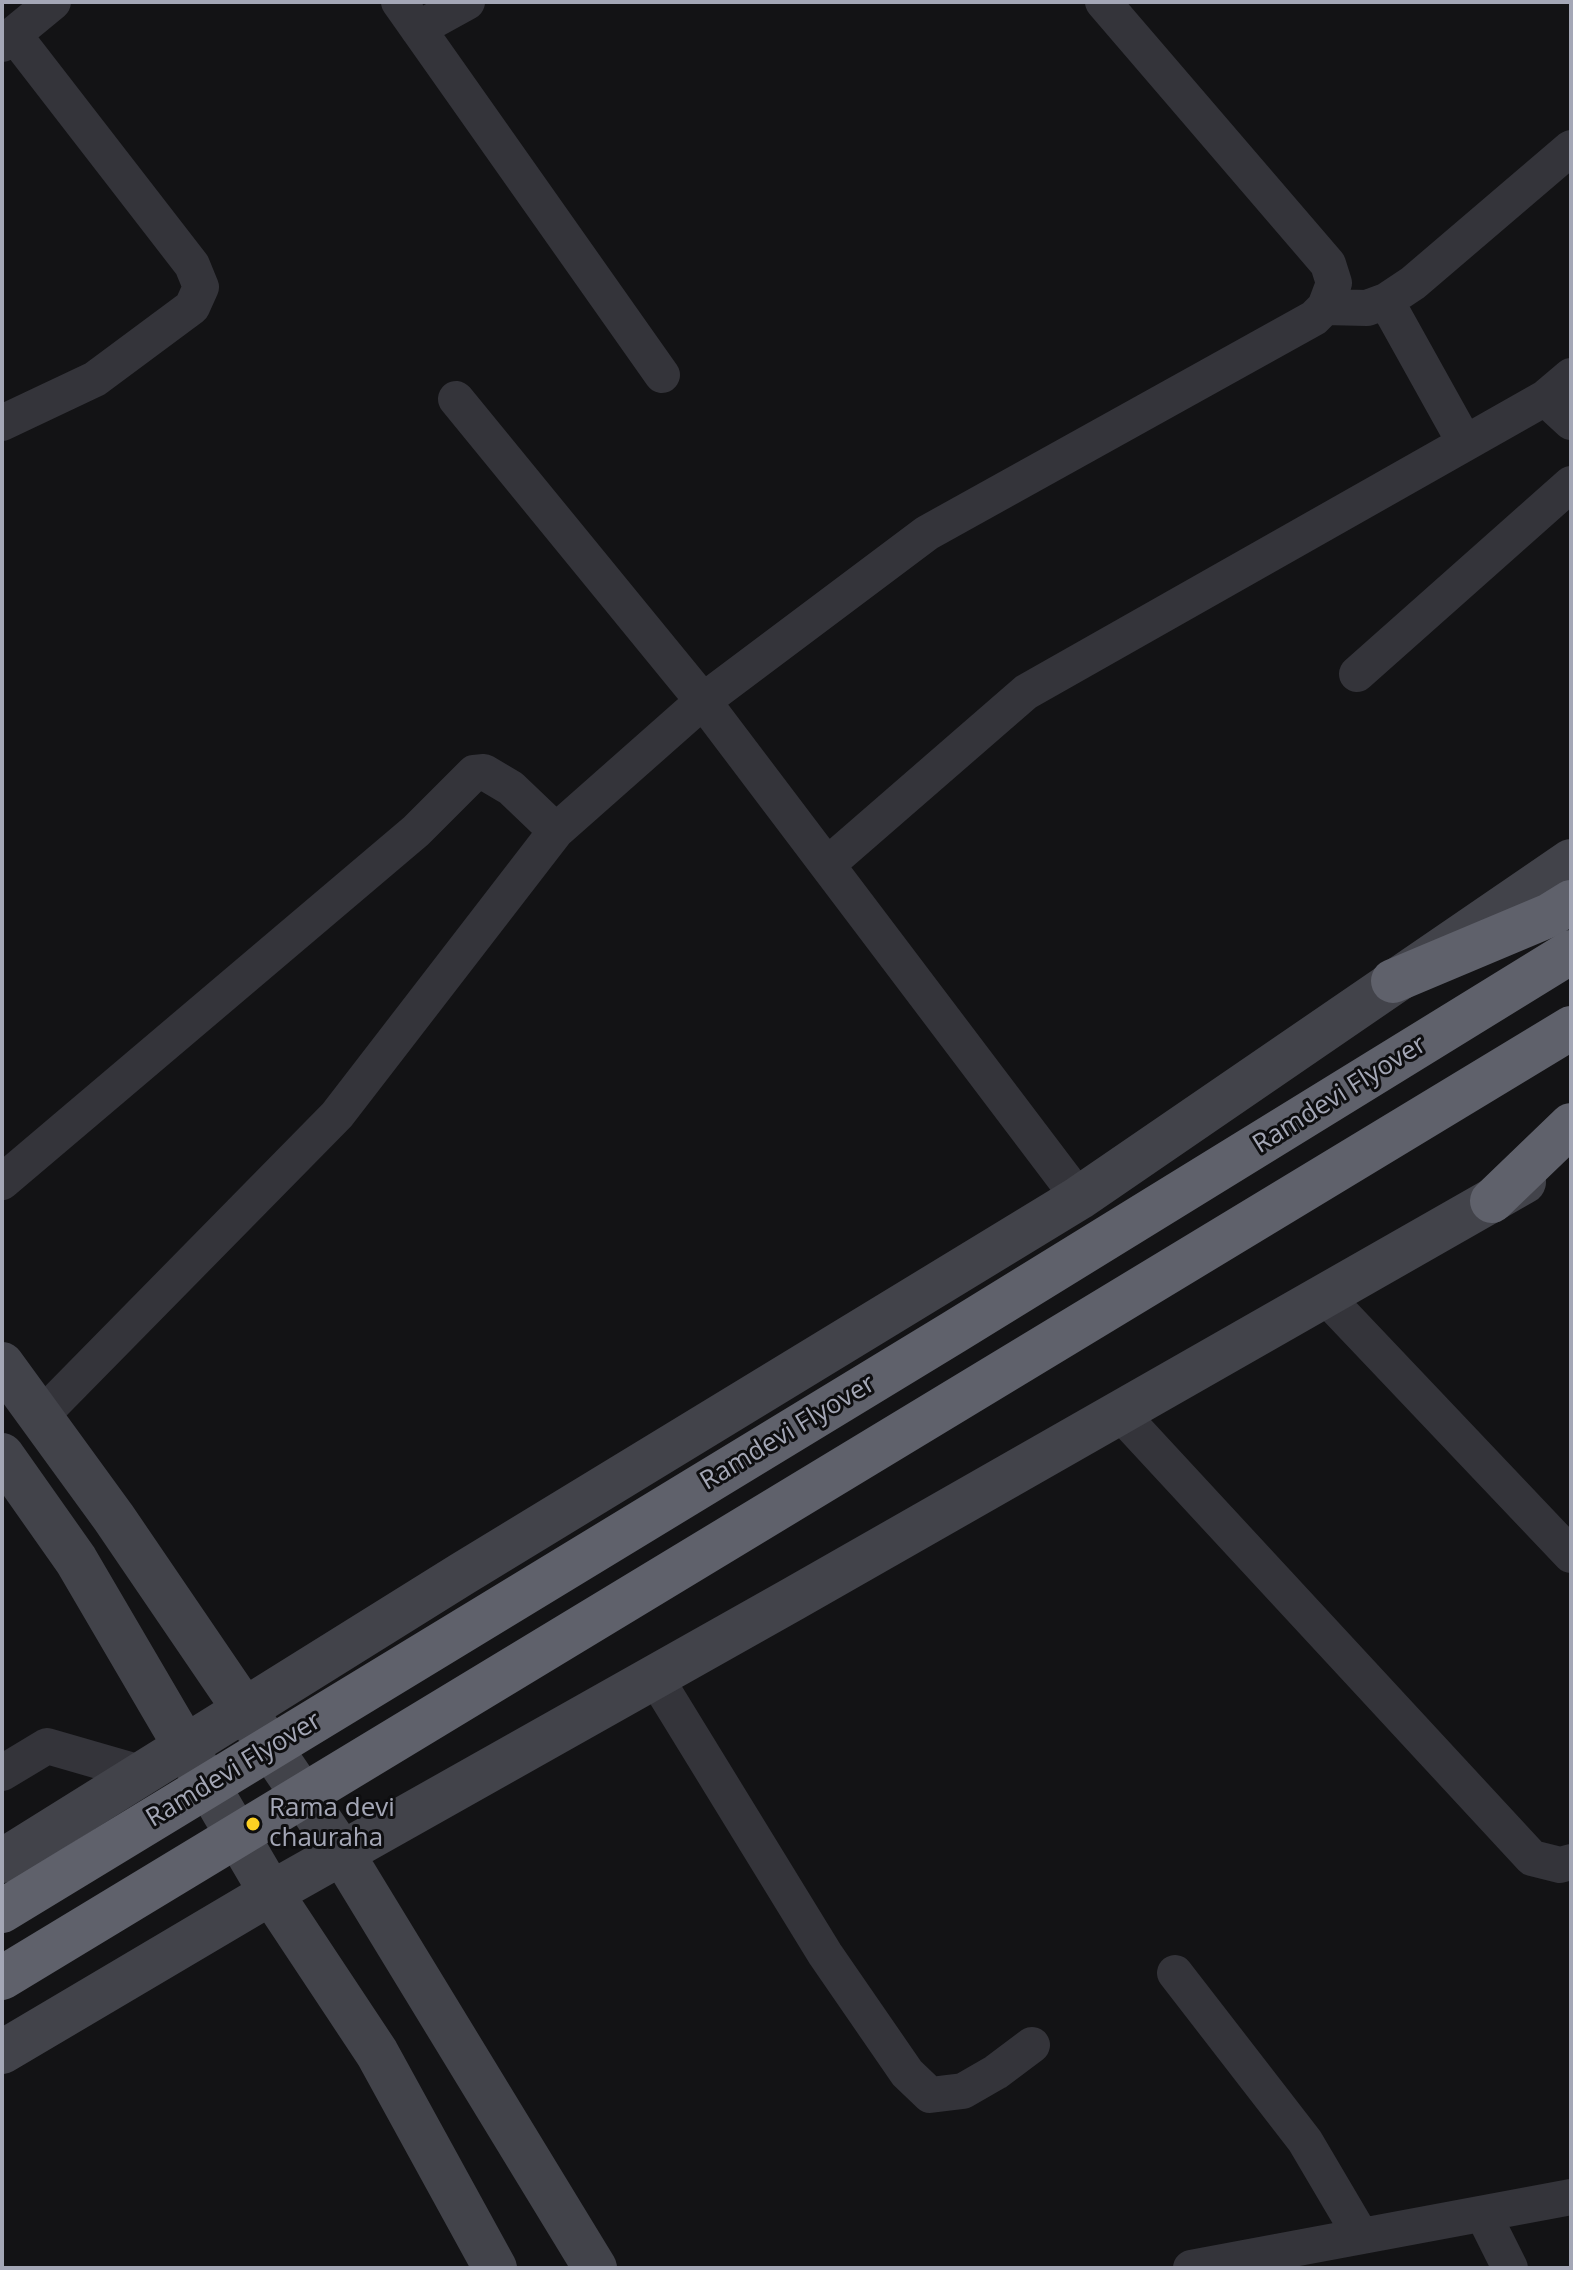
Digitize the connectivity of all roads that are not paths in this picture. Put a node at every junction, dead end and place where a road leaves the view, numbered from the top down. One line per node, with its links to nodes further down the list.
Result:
1 (53, 2): 5 (street)
2 (467, 2): 4 (street)
3 (1104, 2): 8 (street)
4 (409, 16): 9 (street)
5 (8, 40): 13 (street)
6 (1571, 148): 7 (street)
7 (1386, 301): 8 (street); 14 (street)
8 (1325, 307): 17 (street)
9 (662, 375)
10 (1558, 387): 12 (street); 14 (street)
11 (456, 399): 17 (street)
12 (1571, 422)
13 (2, 423)
14 (1465, 443): 20 (street)
15 (1571, 484): 16 (street)
16 (1357, 674)
17 (703, 701): 18 (street); 20 (street)
18 (556, 831): 27 (street); 33 (street)
19 (1571, 861): 23 (main road)
20 (828, 864): 28 (street)
21 (1571, 902): 23 (highway)
22 (1571, 952): 45 (highway, Ramdevi Flyover, bridge)
23 (1393, 981): 28 (main road)
24 (1571, 1028): 47 (highway, bridge)
25 (1571, 1125): 29 (highway)
26 (1571, 1155): 29 (main road)
27 (2, 1182)
28 (1079, 1198): 37 (main road)
29 (1492, 1201): 30 (main road)
30 (1325, 1296): 32 (main road); 35 (street)
31 (2, 1364): 33 (main road)
32 (1120, 1413): 36 (main road); 43 (street)
33 (40, 1417): 37 (main road)
34 (2, 1455): 38 (main road)
35 (1571, 1555)
36 (655, 1677): 41 (main road); 48 (street)
37 (245, 1710): 38 (main road); 41 (main road)
38 (186, 1747): 40 (main road); 44 (main road)
39 (2, 1773): 40 (street)
40 (144, 1774): 42 (main road)
41 (342, 1853): 44 (main road); 54 (main road)
42 (2, 1861)
43 (1571, 1862)
44 (271, 1893): 49 (main road); 53 (main road)
45 (2, 1911)
46 (1175, 1973): 52 (street)
47 (2, 1978)
48 (1032, 2045)
49 (2, 2052)
50 (1571, 2197): 51 (street)
51 (1483, 2214): 52 (street); 56 (street)
52 (1361, 2236): 55 (street)
53 (495, 2268)
54 (595, 2268)
55 (1191, 2268)
56 (1510, 2268)

